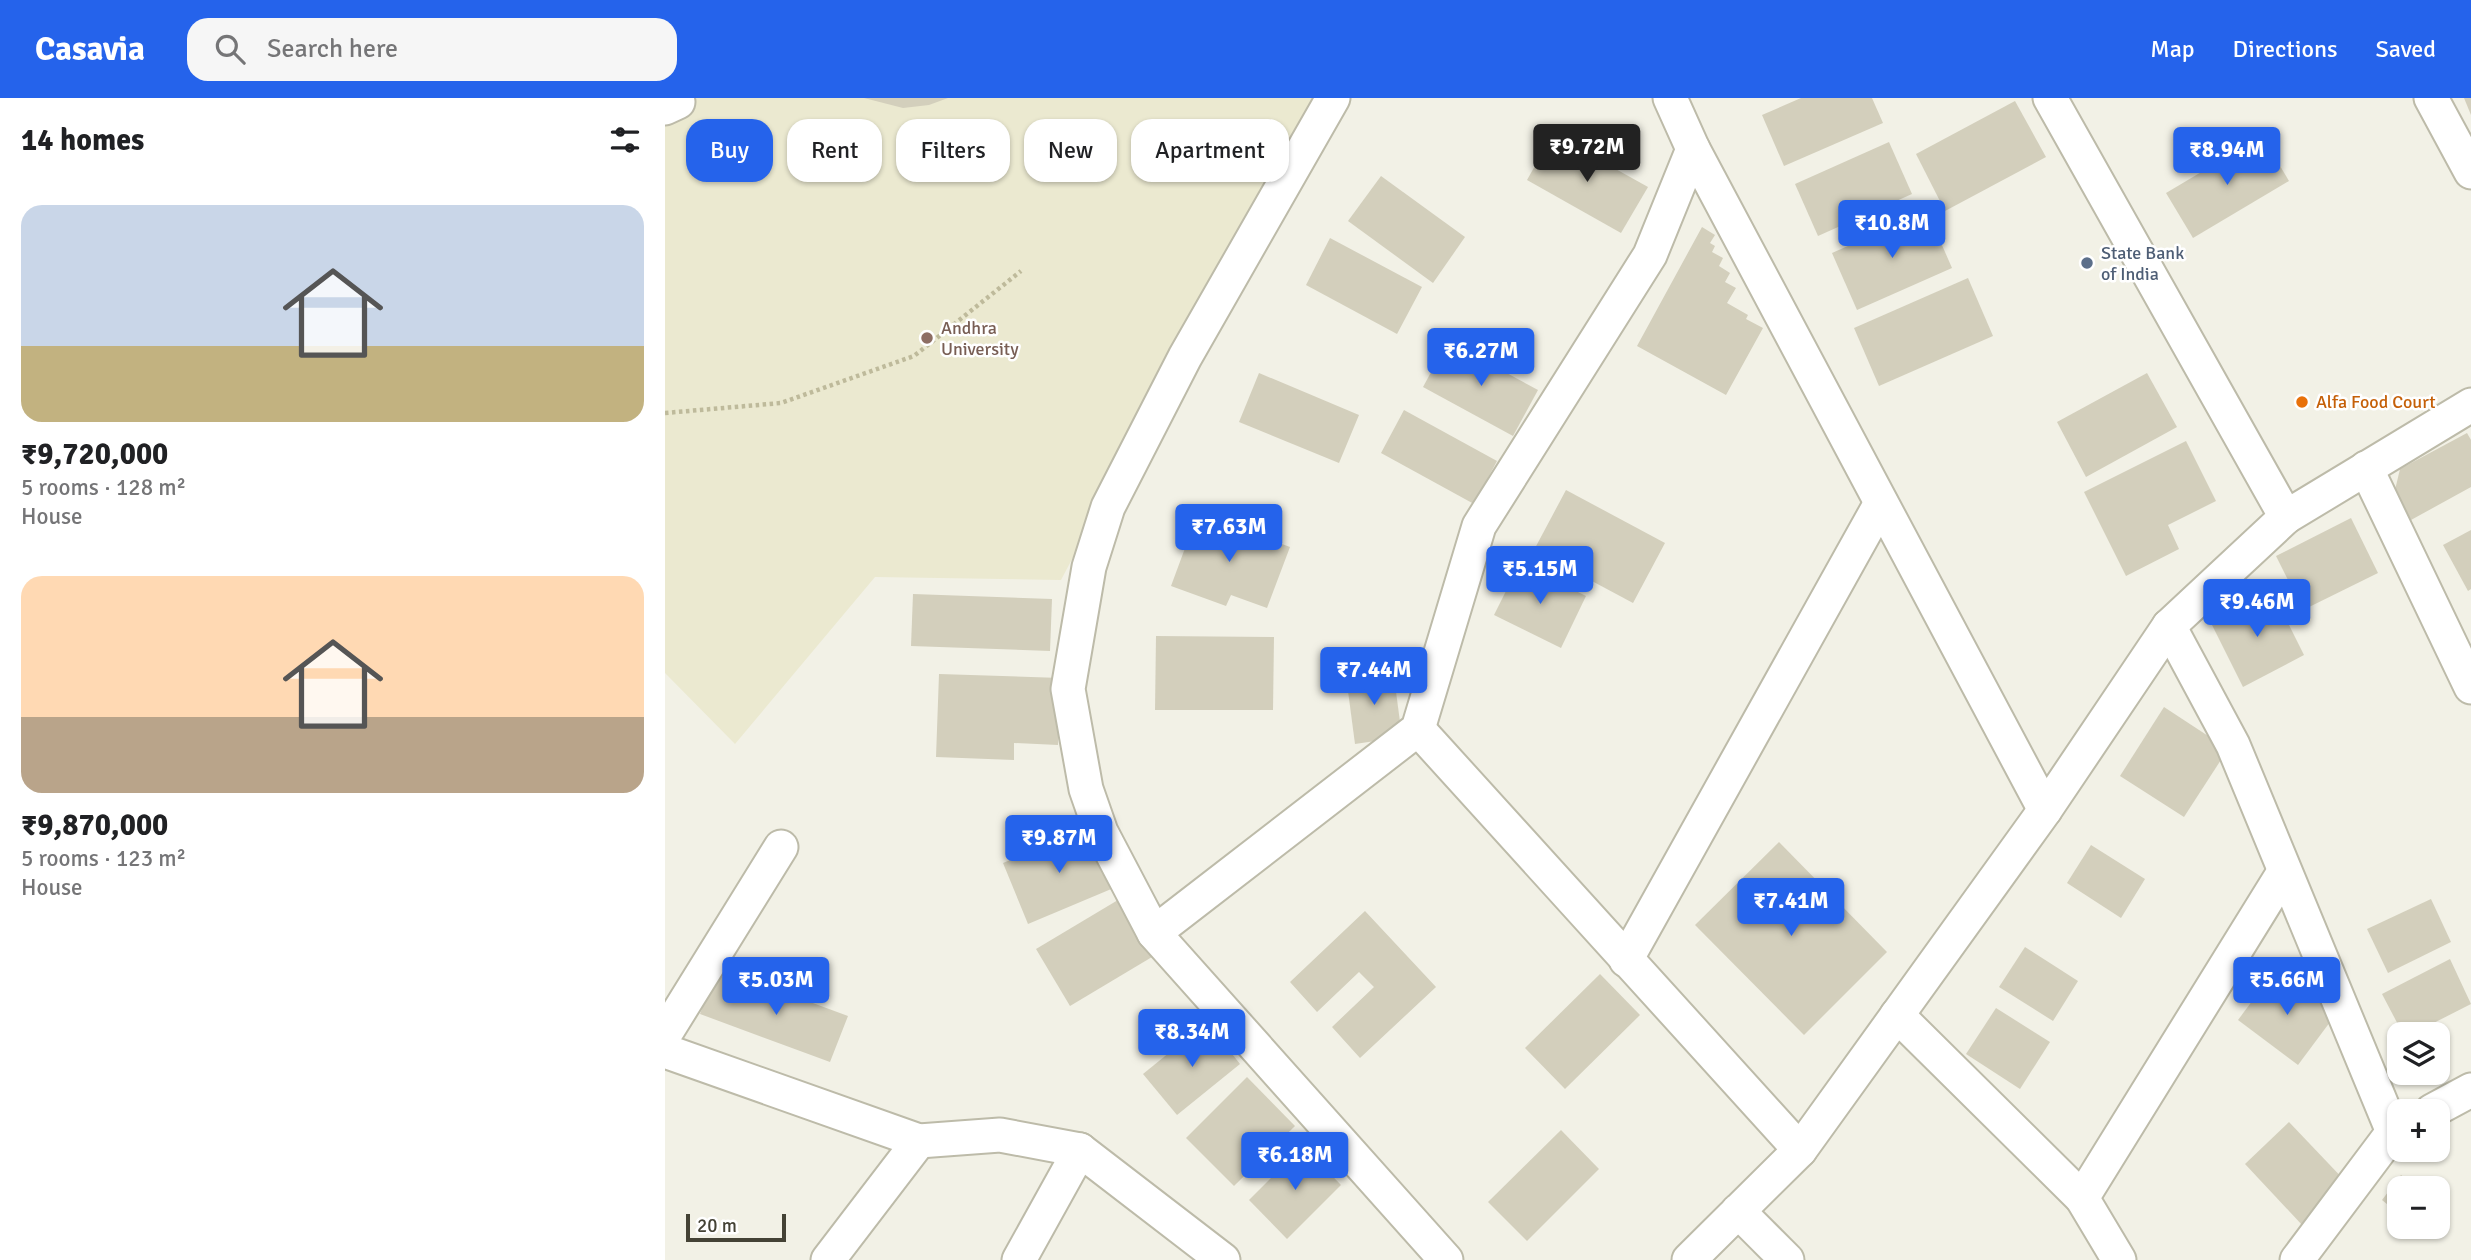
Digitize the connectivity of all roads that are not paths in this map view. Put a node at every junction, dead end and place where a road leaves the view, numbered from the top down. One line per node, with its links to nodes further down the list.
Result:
1 (1333, 98): 17 (street)
2 (1670, 98): 5 (street)
3 (2050, 98): 10 (street)
4 (2431, 98): 6 (street)
5 (1693, 149): 9 (street); 13 (street)
6 (2471, 172)
7 (2471, 405): 8 (street)
8 (2366, 468): 10 (street); 12 (street)
9 (1881, 503): 14 (street); 18 (street)
10 (2286, 517): 11 (street)
11 (2169, 626): 14 (street); 16 (street)
12 (2471, 687)
13 (1418, 729): 17 (street); 18 (street)
14 (2045, 810): 19 (street)
15 (781, 847): 20 (street)
16 (2284, 872): 24 (street); 29 (street)
17 (1154, 933): 34 (street)
18 (1626, 960): 28 (street)
19 (1897, 1015): 28 (street); 29 (street)
20 (665, 1034)
21 (665, 1051): 25 (street)
22 (2471, 1090): 23 (street)
23 (2450, 1101)
24 (2387, 1109)
25 (919, 1141): 27 (street); 31 (street)
26 (2387, 1142): 38 (street)
27 (1080, 1150): 32 (street); 33 (street)
28 (1800, 1150): 30 (street)
29 (2082, 1198): 37 (street)
30 (1738, 1211): 35 (street); 36 (street)
31 (828, 1260)
32 (1019, 1260)
33 (1223, 1260)
34 (1446, 1260)
35 (1689, 1260)
36 (1787, 1260)
37 (2119, 1260)
38 (2297, 1260)

